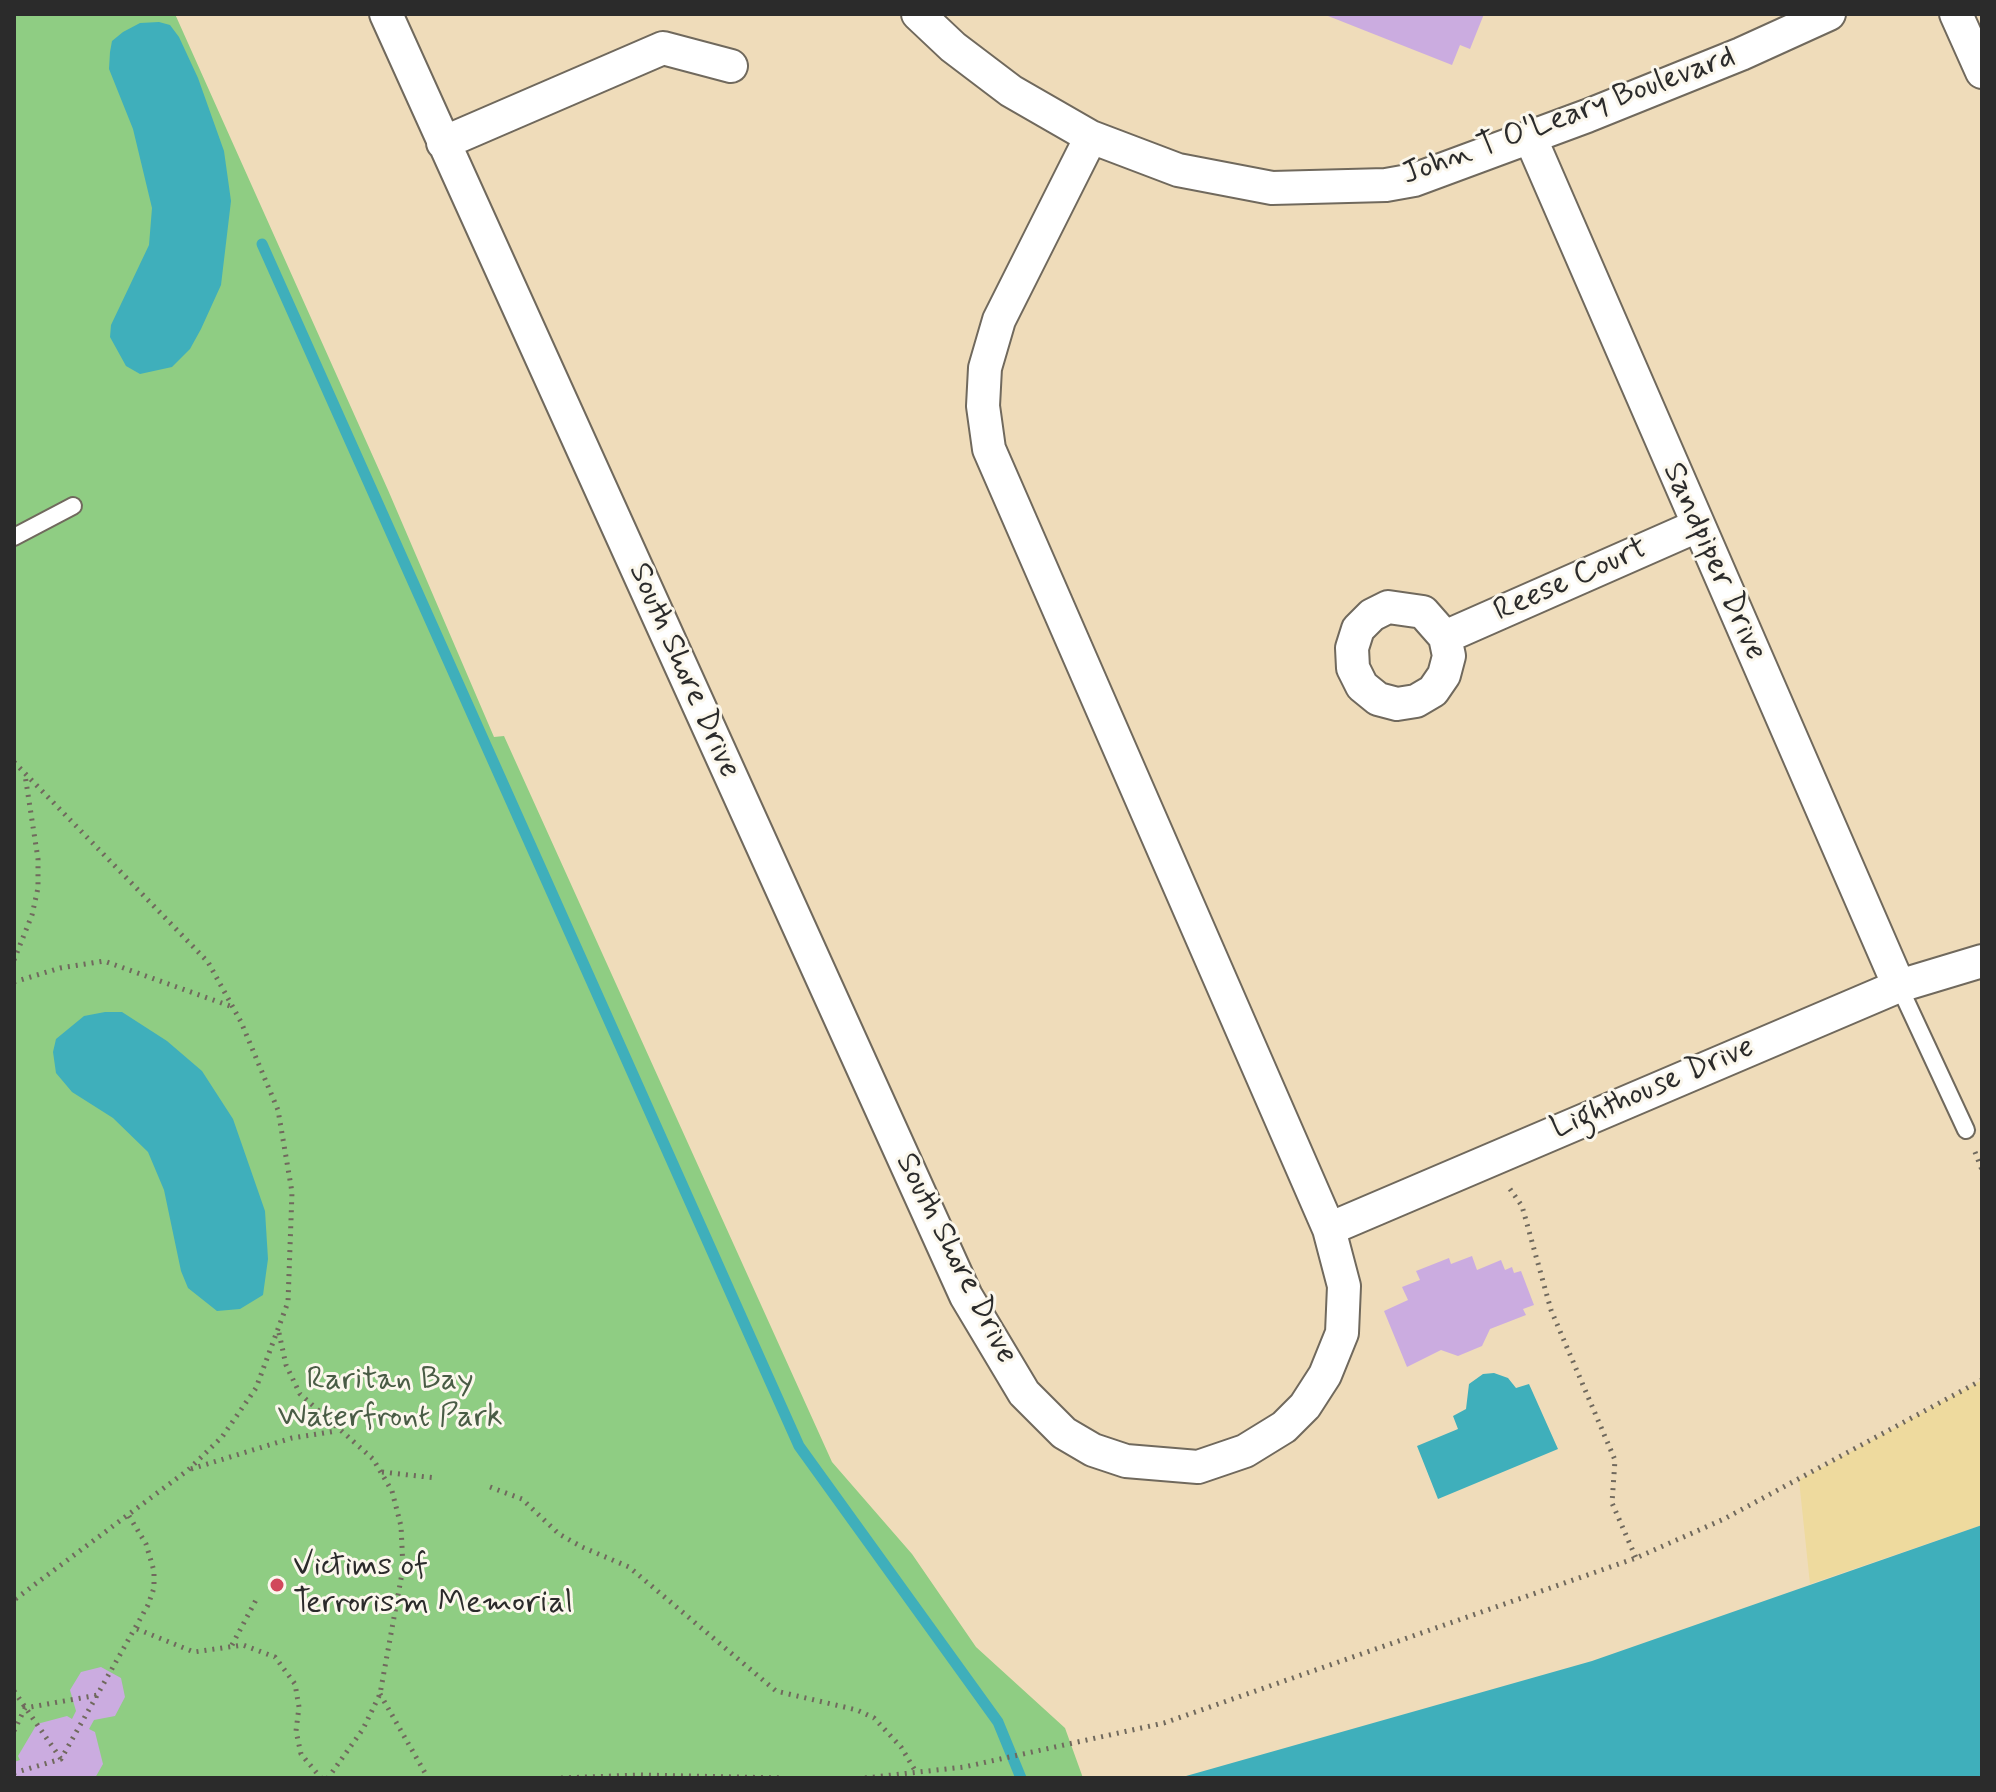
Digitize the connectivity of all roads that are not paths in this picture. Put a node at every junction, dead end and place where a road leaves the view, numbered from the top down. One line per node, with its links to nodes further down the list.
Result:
1 (386, 14): 9 (street, South Shore Drive)
2 (918, 14): 7 (street, John T O'Leary Boulevard)
3 (1829, 14): 8 (street, John T O'Leary Boulevard)
4 (1956, 14): 6 (street)
5 (731, 66): 9 (street)
6 (1982, 72)
7 (1091, 137): 8 (street, John T O'Leary Boulevard); 17 (street, South Shore Drive)
8 (1530, 137): 11 (street, Sandpiper Drive)
9 (443, 143): 17 (street, South Shore Drive)
10 (73, 506): 12 (lane)
11 (1697, 526): 13 (street, Reese Court); 15 (street, Sandpiper Drive)
12 (14, 537)
13 (1445, 637)
14 (1982, 961): 15 (street, Lighthouse Drive)
15 (1899, 986): 16 (lane); 17 (street, Lighthouse Drive)
16 (1966, 1130)
17 (1329, 1229)

